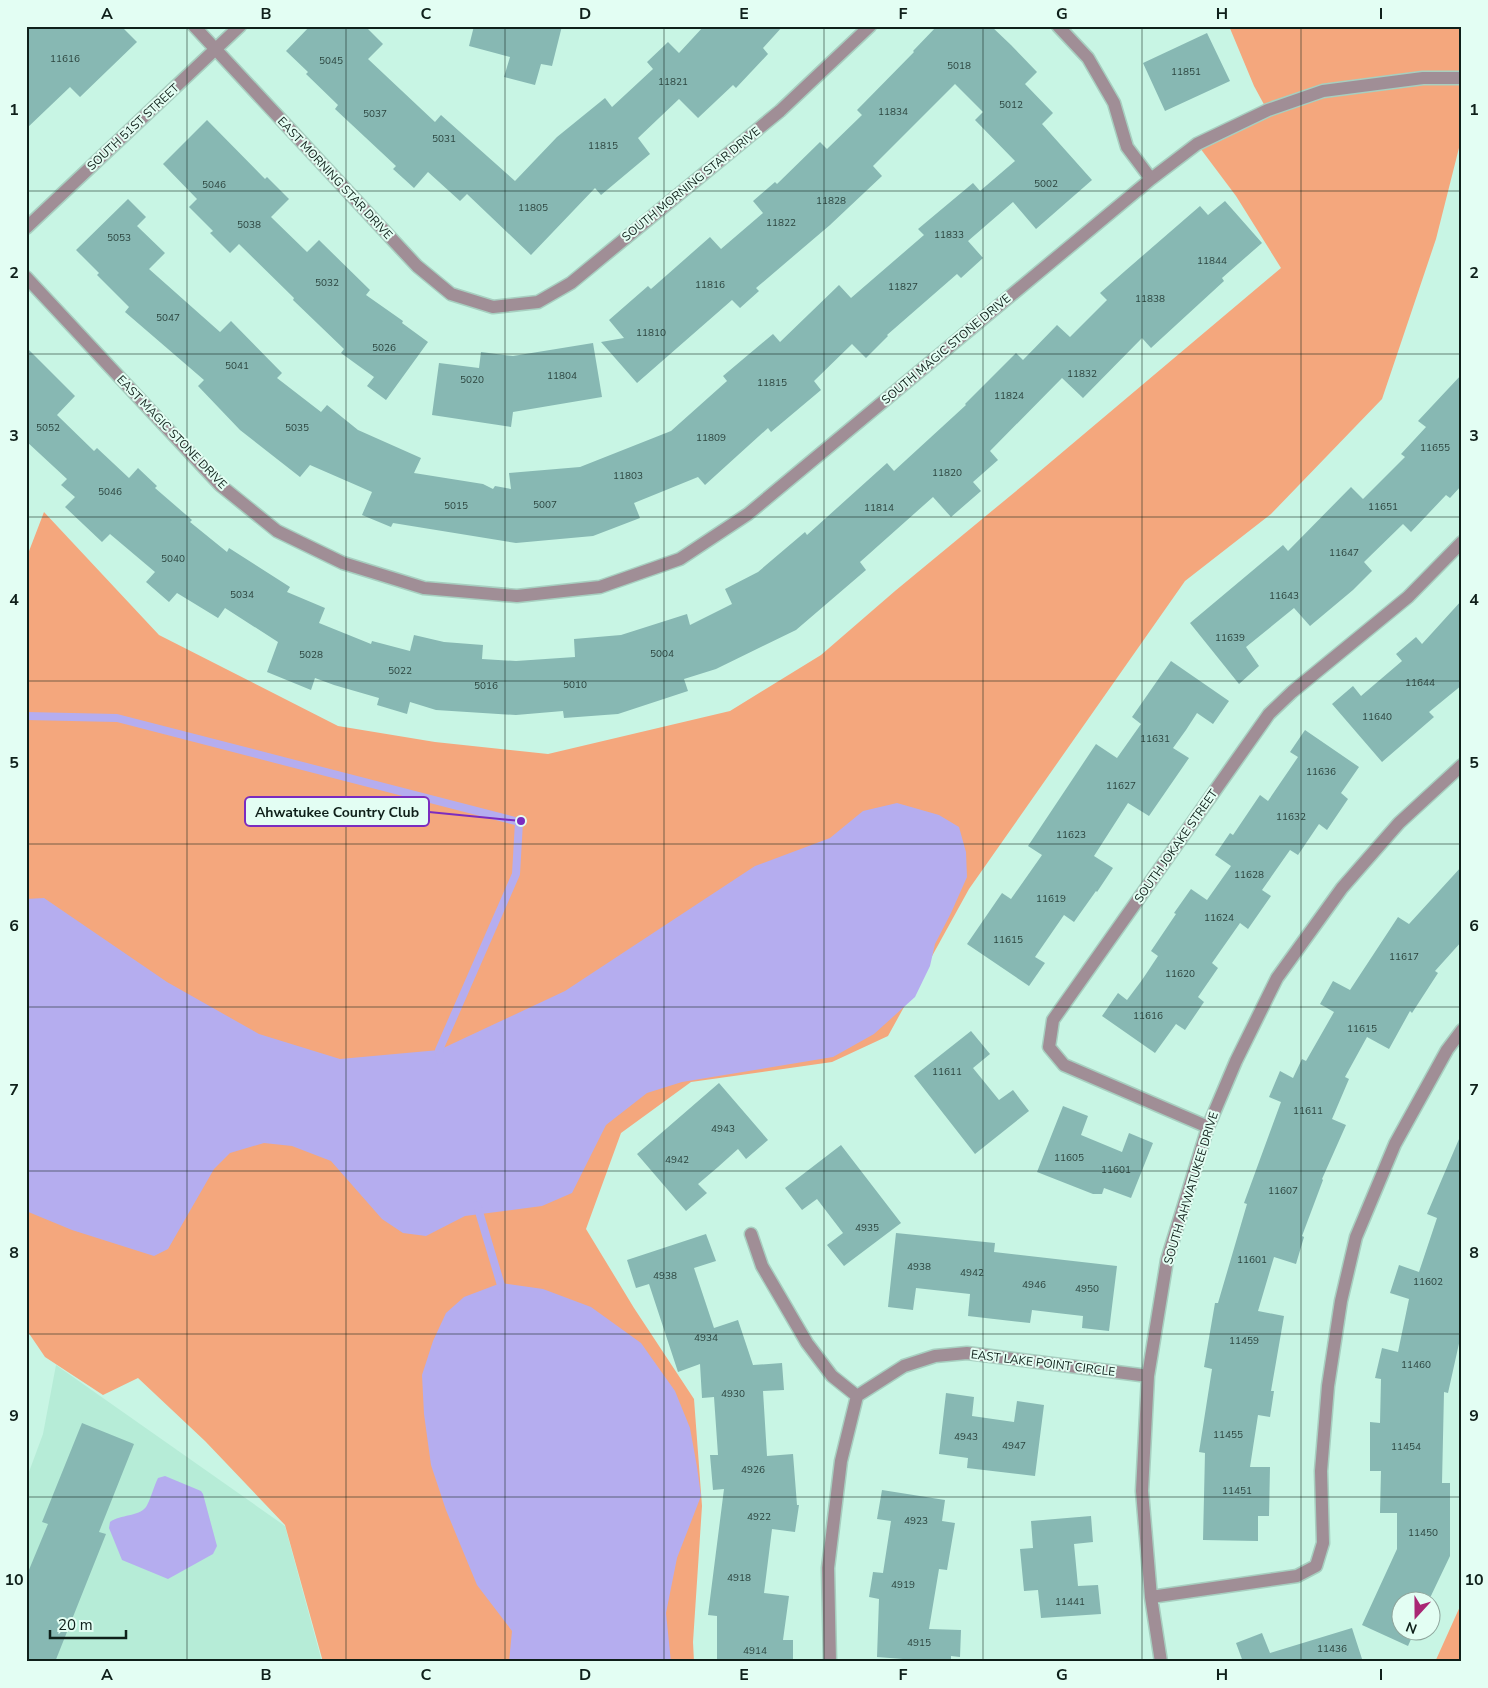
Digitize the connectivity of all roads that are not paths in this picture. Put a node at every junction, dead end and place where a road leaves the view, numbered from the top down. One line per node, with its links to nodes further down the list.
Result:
1 (194, 26): 5 (street, EAST MORNING STAR DRIVE)
2 (240, 26): 5 (street, SOUTH 51ST STREET)
3 (870, 26): 10 (street, SOUTH MORNING STAR DRIVE)
4 (1058, 26): 7 (street)
5 (215, 49): 8 (street, SOUTH 51ST STREET); 10 (street, EAST MORNING STAR DRIVE)
6 (1462, 78): 7 (street, SOUTH MAGIC STONE DRIVE)
7 (1151, 179): 12 (street, SOUTH MAGIC STONE DRIVE)
8 (26, 228)
9 (26, 277): 12 (street, EAST MAGIC STONE DRIVE)
10 (493, 307)
11 (1462, 542): 15 (street, SOUTH JOKAKE STREET)
12 (424, 588)
13 (1462, 764): 15 (street, SOUTH AHWATUKEE DRIVE)
14 (1462, 1030): 19 (street)
15 (1208, 1127): 17 (street, SOUTH AHWATUKEE DRIVE)
16 (751, 1234): 18 (street)
17 (1148, 1376): 18 (street, EAST LAKE POINT CIRCLE); 19 (street, SOUTH AHWATUKEE DRIVE)
18 (857, 1396): 20 (street)
19 (1151, 1597): 21 (street, SOUTH AHWATUKEE DRIVE)
20 (830, 1662)
21 (1161, 1662)

